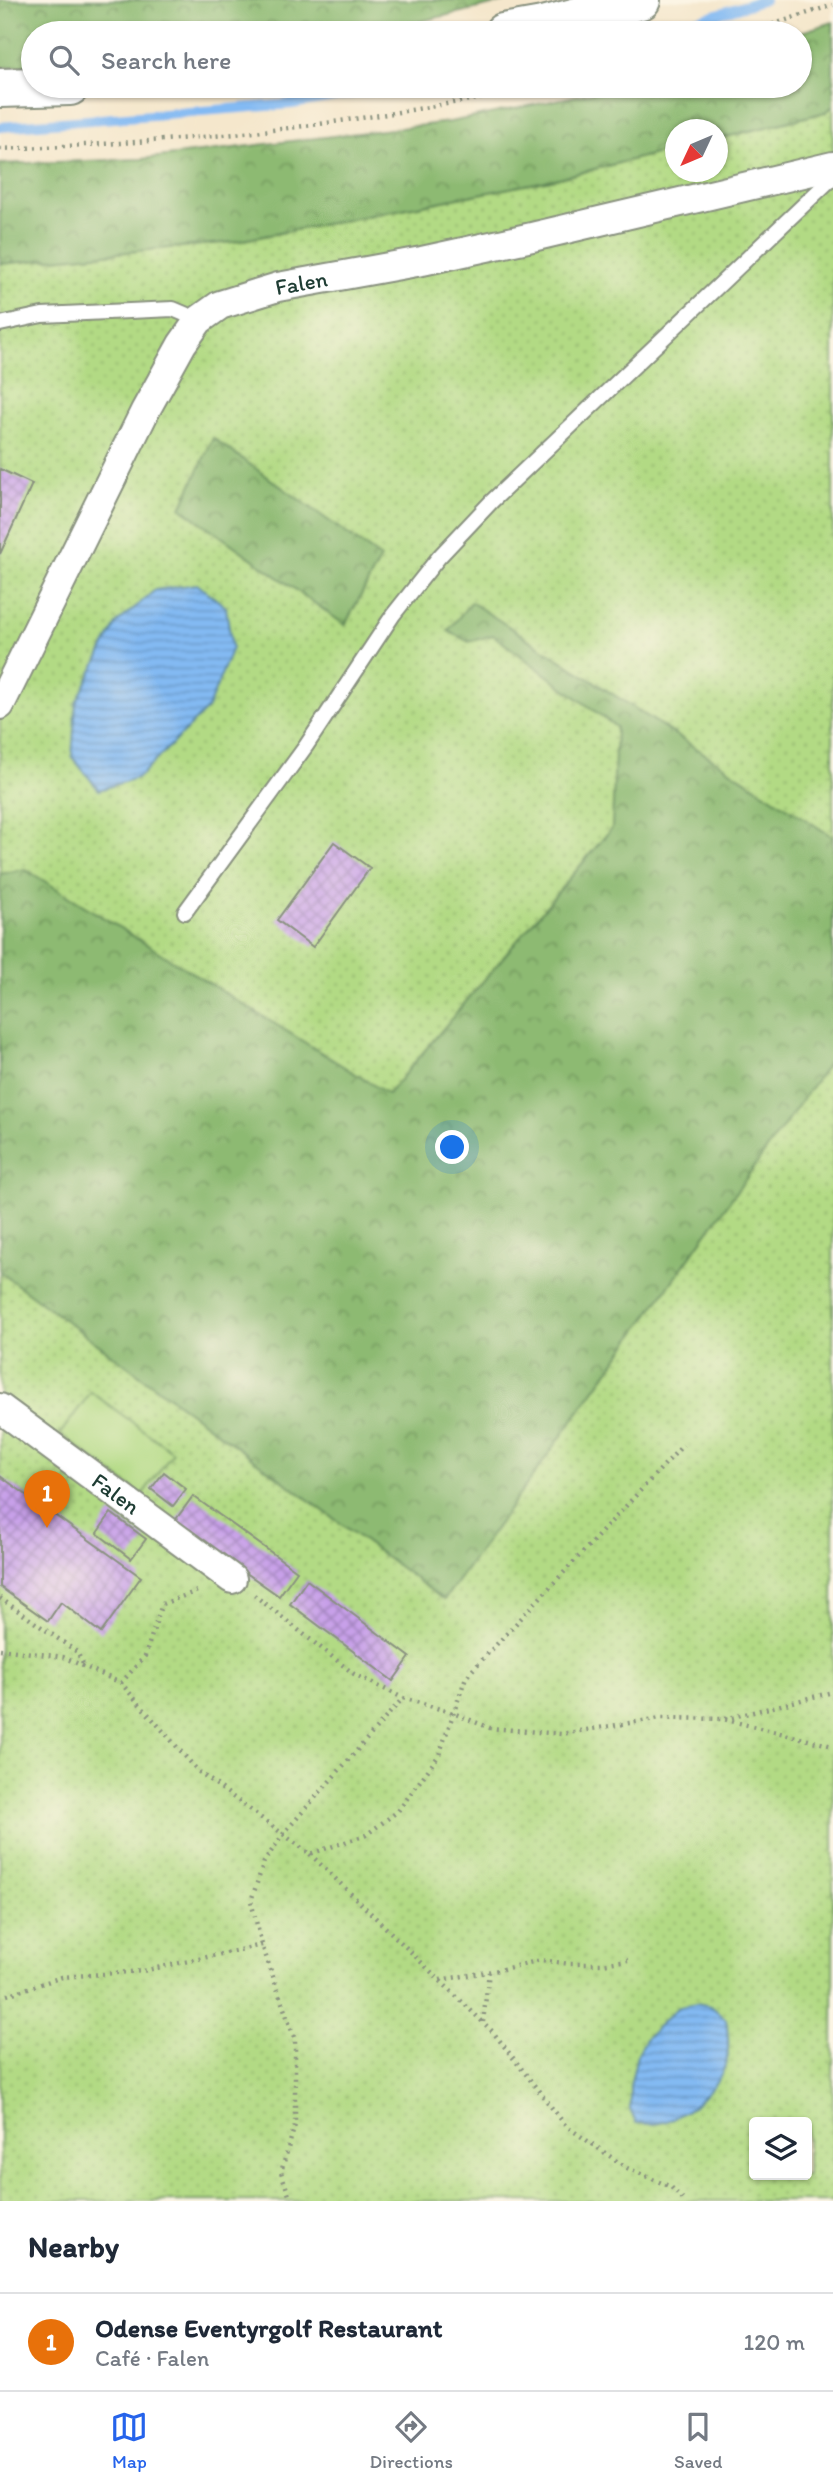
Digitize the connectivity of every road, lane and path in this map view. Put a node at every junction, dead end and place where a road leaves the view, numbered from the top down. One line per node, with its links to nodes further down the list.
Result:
1 (641, 0): 3 (street)
2 (833, 5): 4 (path)
3 (562, 21)
4 (783, 21)
5 (21, 87): 6 (street)
6 (0, 88)
7 (482, 98): 8 (path)
8 (0, 149)
9 (833, 166): 11 (street, Falen)
10 (833, 177): 14 (lane)
11 (199, 320): 12 (lane); 13 (street, Falen)
12 (0, 324)
13 (0, 705)
14 (185, 912)
15 (0, 1408): 17 (street, Falen)
16 (683, 1445): 24 (path)
17 (232, 1579): 21 (path); 23 (path)
18 (0, 1598): 20 (path)
19 (0, 1649): 20 (path)
20 (85, 1666): 21 (path)
21 (121, 1683): 27 (path)
22 (833, 1692): 25 (path)
23 (403, 1698): 24 (path); 27 (path)
24 (453, 1713): 25 (path); 28 (path)
25 (723, 1719): 26 (path)
26 (833, 1746)
27 (284, 1833): 28 (path); 29 (path)
28 (310, 1854): 32 (path)
29 (262, 1945): 33 (path); 35 (path)
30 (628, 1960): 31 (path)
31 (489, 1972): 32 (path); 34 (path)
32 (440, 1980): 34 (path)
33 (8, 1995)
34 (483, 2022): 36 (path)
35 (291, 2201)
36 (684, 2201)

